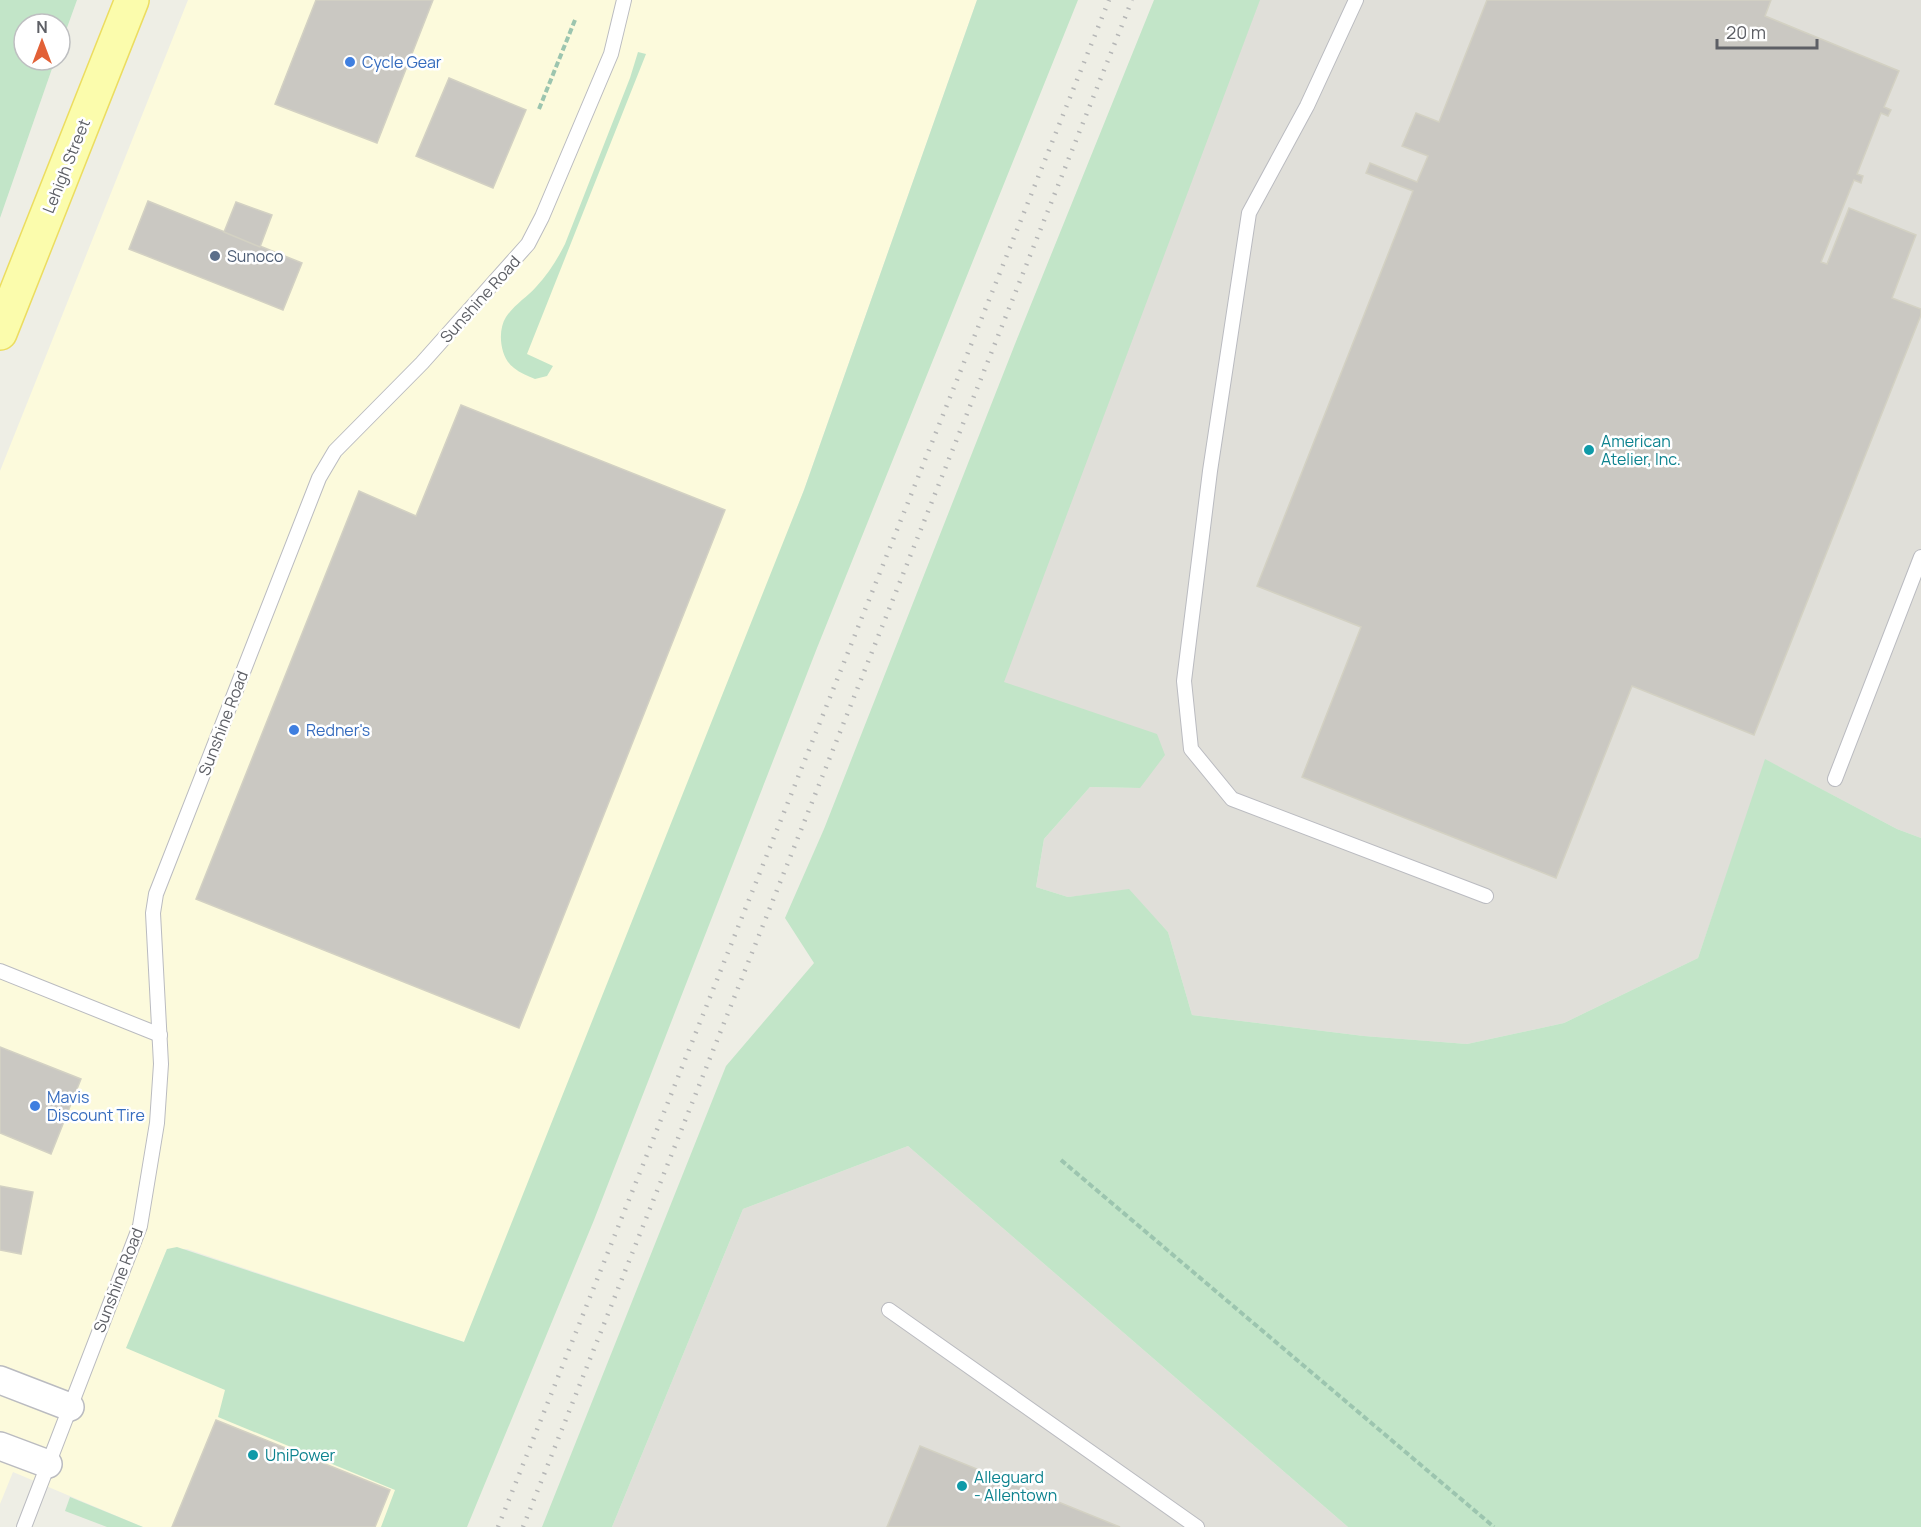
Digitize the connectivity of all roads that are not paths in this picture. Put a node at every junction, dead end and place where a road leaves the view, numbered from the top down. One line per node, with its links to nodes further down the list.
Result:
1 (132, 0): 4 (main road, Lehigh Street)
2 (624, 0): 9 (lane, Sunshine Road)
3 (1356, 0): 7 (lane)
4 (4, 315)
5 (1921, 557): 6 (lane)
6 (1835, 779)
7 (1486, 896)
8 (0, 971): 9 (lane)
9 (160, 1035): 12 (lane, Sunshine Road)
10 (889, 1310): 16 (lane)
11 (0, 1380): 12 (street)
12 (70, 1407): 14 (lane, Sunshine Road)
13 (0, 1446): 14 (street)
14 (48, 1464): 15 (lane, Sunshine Road)
15 (24, 1527)
16 (1197, 1527)

